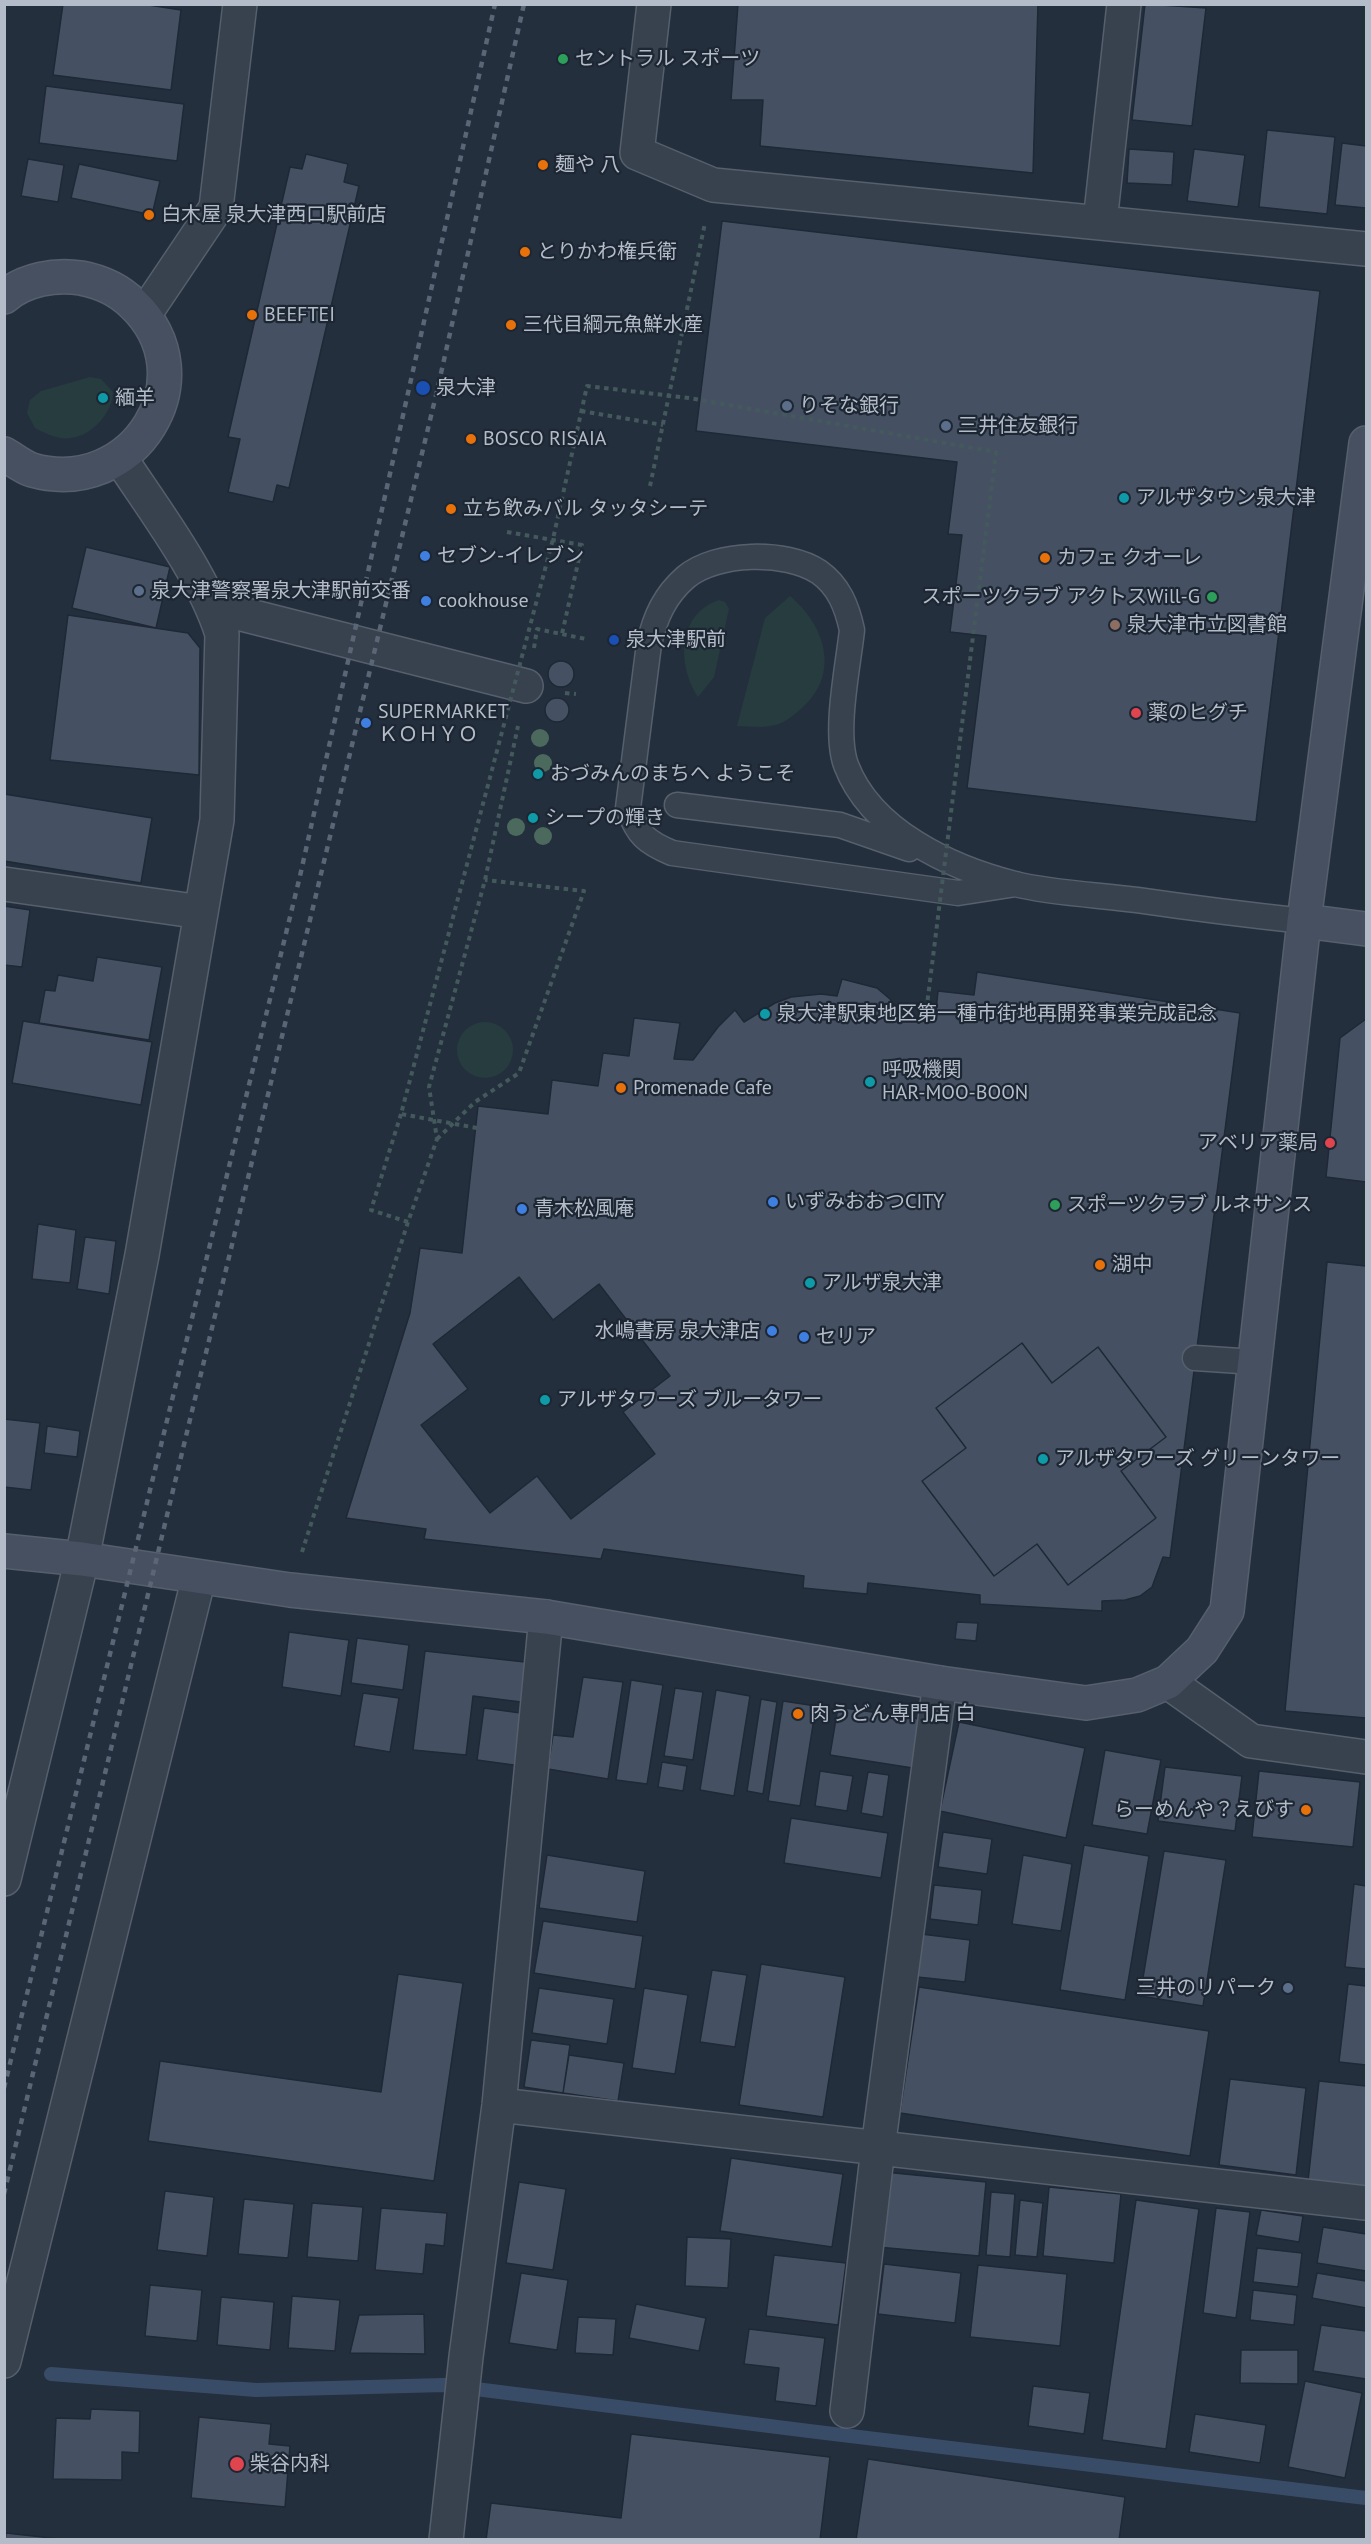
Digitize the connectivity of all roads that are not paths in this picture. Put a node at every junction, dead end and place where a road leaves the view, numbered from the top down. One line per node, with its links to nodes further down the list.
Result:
1 (240, 4): 7 (street)
2 (654, 4): 4 (street)
3 (1124, 4): 4 (street)
4 (1100, 222): 5 (street)
5 (1366, 249)
6 (4, 297): 7 (street)
7 (144, 315): 10 (street)
8 (1366, 443): 18 (street)
9 (4, 454): 10 (street)
10 (120, 458): 17 (street)
11 (238, 613): 12 (street)
12 (526, 686)
13 (677, 805): 14 (lane)
14 (962, 867): 16 (lane); 16 (lane)
15 (4, 884): 17 (street)
16 (1016, 884): 18 (lane)
17 (201, 912): 23 (street)
18 (1304, 921): 19 (street); 21 (street)
19 (1366, 929)
20 (1195, 1358): 21 (lane)
21 (1255, 1362): 26 (street)
22 (4, 1551): 23 (street)
23 (82, 1559): 24 (street); 29 (street)
24 (199, 1577): 25 (street); 33 (street)
25 (546, 1617): 27 (street); 30 (street)
26 (1168, 1682): 27 (street); 28 (street)
27 (940, 1683): 31 (street)
28 (1366, 1757)
29 (6, 1864)
30 (499, 2104): 31 (street); 35 (street)
31 (878, 2148): 32 (street); 34 (street)
32 (1366, 2203)
33 (4, 2361)
34 (847, 2411)
35 (446, 2540)

